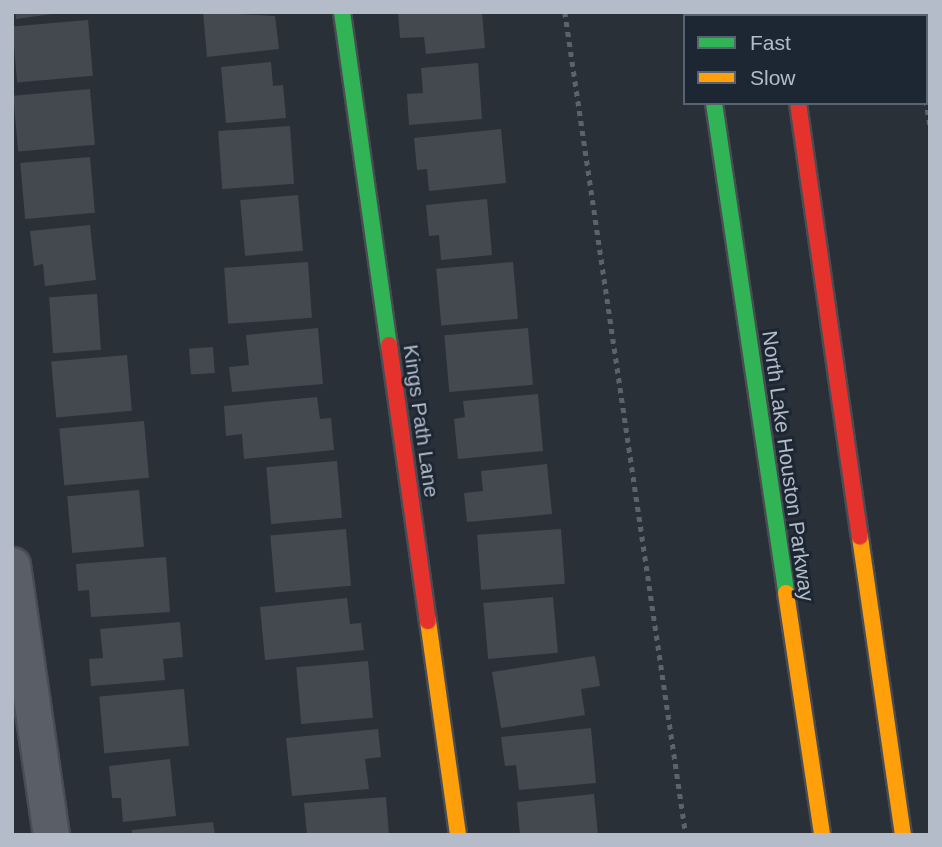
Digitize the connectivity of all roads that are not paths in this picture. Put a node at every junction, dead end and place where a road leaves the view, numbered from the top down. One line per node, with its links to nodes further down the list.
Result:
1 (342, 12): 6 (main road, Kings Path Lane)
2 (713, 105): 7 (main road, North Lake Houston Parkway)
3 (798, 105): 8 (main road)
4 (12, 565): 5 (street)
5 (51, 835)
6 (457, 835)
7 (822, 835)
8 (903, 835)

